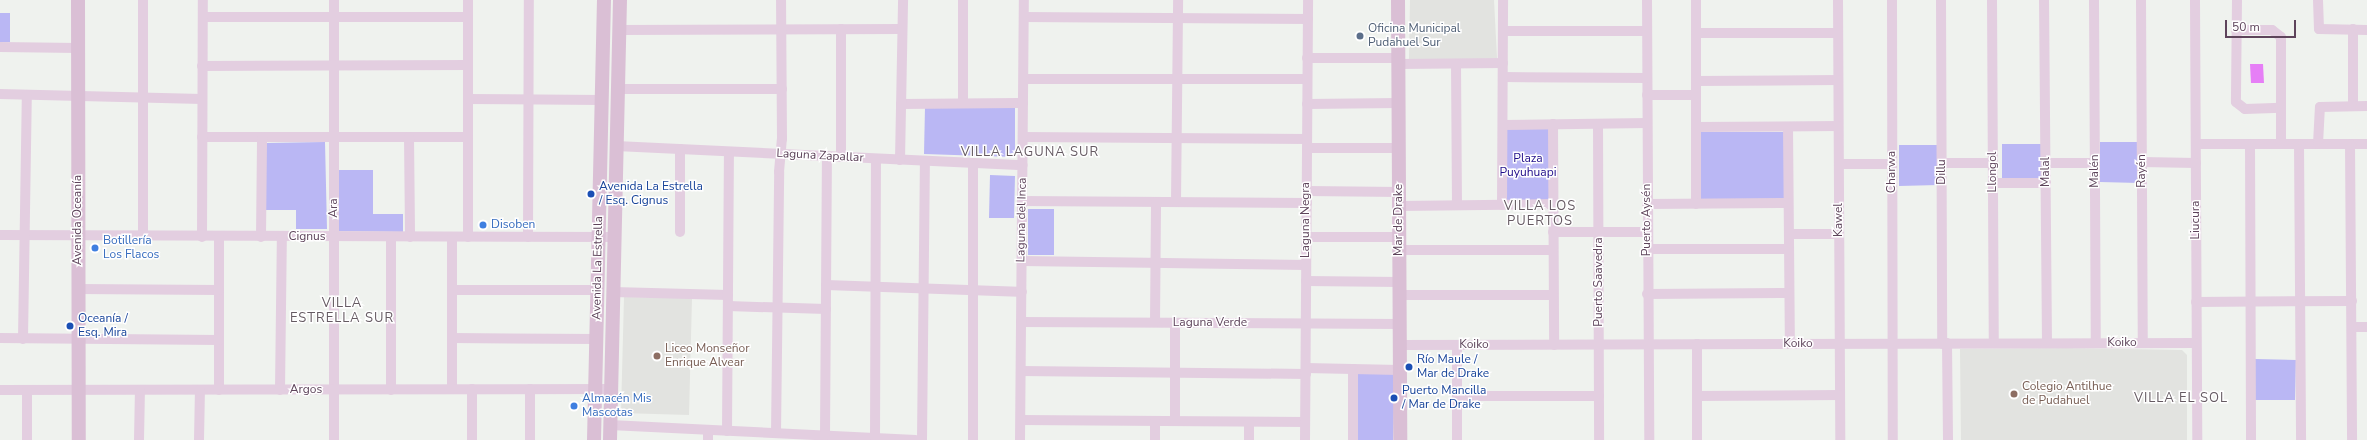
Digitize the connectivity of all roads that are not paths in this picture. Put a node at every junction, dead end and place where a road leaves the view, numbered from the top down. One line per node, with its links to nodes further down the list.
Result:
1 (78, 0): 47 (main road, Avenida Oceanía)
2 (144, 0): 69 (street)
3 (203, 0): 29 (street)
4 (334, 0): 30 (street, Ara)
5 (468, 0): 31 (street)
6 (529, 0): 72 (street)
7 (604, 0): 73 (main road, Avenida La Estrella)
8 (620, 0): 38 (main road, Avenida La Estrella)
9 (781, 0): 35 (street)
10 (903, 0): 37 (street)
11 (963, 0): 74 (street)
12 (1024, 0): 32 (street, Laguna del Inca)
13 (1178, 0): 33 (street)
14 (1308, 0): 34 (street, Laguna Negra)
15 (1398, 0): 49 (main road, Mar de Drake)
16 (1503, 0): 42 (street)
17 (1647, 0): 43 (street, Puerto Aysén)
18 (1696, 0): 45 (street)
19 (1838, 0): 44 (street, Kawel)
20 (1892, 0): 122 (street, Charwa)
21 (1941, 0): 116 (street, Dillu)
22 (1992, 0): 117 (street, Llongol)
23 (2044, 0): 118 (street, Malal)
24 (2094, 0): 119 (street, Malén)
25 (2142, 0): 114 (street, Rayén)
26 (2195, 0): 97 (street, Liucura)
27 (2236, 0): 39 (street)
28 (2318, 0): 40 (street)
29 (203, 17): 30 (street); 54 (street)
30 (334, 17): 31 (street); 52 (street, Ara)
31 (468, 17): 53 (street)
32 (1024, 17): 33 (street); 58 (street, Laguna del Inca)
33 (1178, 19): 34 (street); 56 (street)
34 (1308, 20): 48 (street, Laguna Negra)
35 (782, 29): 36 (street); 38 (street); 63 (street)
36 (841, 29): 37 (street); 110 (street)
37 (902, 29): 77 (street)
38 (619, 30): 62 (main road, Avenida La Estrella)
39 (2236, 30): 81 (street); 81 (street)
40 (2353, 30): 41 (street); 79 (street)
41 (2367, 30)
42 (1503, 31): 43 (street); 50 (street)
43 (1647, 31): 57 (street, Puerto Aysén)
44 (1838, 33): 45 (street); 61 (street, Kawel)
45 (1696, 34): 60 (street)
46 (0, 47): 47 (street)
47 (78, 48): 68 (main road, Avenida Oceanía)
48 (1308, 58): 49 (street); 59 (street, Laguna Negra)
49 (1398, 61): 51 (street); 76 (main road, Mar de Drake)
50 (1503, 63): 51 (street); 55 (street)
51 (1456, 64): 136 (street)
52 (334, 65): 53 (street); 54 (street); 91 (street, Ara)
53 (468, 65): 71 (street)
54 (202, 66): 70 (street)
55 (1503, 77): 57 (street); 85 (street)
56 (1177, 78): 58 (street); 59 (street); 95 (street)
57 (1647, 78): 66 (street, Puerto Aysén)
58 (1024, 79): 75 (street, Laguna del Inca)
59 (1307, 79): 78 (street, Laguna Negra)
60 (1696, 80): 61 (street); 67 (street)
61 (1838, 80): 86 (street, Kawel)
62 (617, 89): 63 (street); 104 (main road, Avenida La Estrella)
63 (782, 89): 108 (street)
64 (0, 94): 65 (street)
65 (27, 95): 68 (street); 145 (street)
66 (1647, 95): 67 (street); 84 (street, Puerto Aysén)
67 (1696, 95): 87 (street)
68 (78, 96): 69 (street); 152 (main road, Avenida Oceanía)
69 (143, 98): 70 (street); 153 (street)
70 (202, 99): 89 (street)
71 (468, 99): 72 (street); 93 (street)
72 (528, 99): 73 (street); 158 (street)
73 (602, 100): 159 (main road, Avenida La Estrella)
74 (963, 103): 75 (street); 77 (street)
75 (1023, 103): 94 (street, Laguna del Inca)
76 (1398, 103): 78 (street); 105 (main road, Mar de Drake)
77 (901, 104): 112 (street)
78 (1307, 104): 96 (street, Laguna Negra)
79 (2353, 106): 80 (street); 101 (street)
80 (2367, 106)
81 (2281, 108): 99 (street)
82 (1553, 124): 83 (street); 85 (street); 133 (street)
83 (1598, 124): 84 (street); 140 (street, Puerto Saavedra)
84 (1647, 124): 134 (street, Puerto Aysén)
85 (1502, 125): 137 (street)
86 (1838, 126): 88 (street); 121 (street, Kawel)
87 (1696, 127): 88 (street); 135 (street)
88 (1788, 127): 132 (street)
89 (202, 137): 90 (street); 146 (street)
90 (262, 137): 91 (street); 155 (street)
91 (334, 137): 92 (street); 147 (street, Ara)
92 (409, 137): 93 (street); 149 (street)
93 (468, 137): 157 (street)
94 (1023, 137): 95 (street); 123 (street, Laguna del Inca)
95 (1176, 138): 96 (street); 130 (street)
96 (1307, 144): 105 (street); 126 (street, Laguna Negra)
97 (2196, 144): 98 (street); 120 (street, Liucura)
98 (2250, 144): 99 (street); 186 (street)
99 (2281, 144): 100 (street)
100 (2298, 144): 101 (street); 187 (street)
101 (2318, 144): 102 (street)
102 (2350, 144): 103 (street); 184 (street)
103 (2367, 144)
104 (616, 146): 106 (street, Laguna Zapallar); 151 (main road, Avenida La Estrella)
105 (1398, 148): 127 (main road, Mar de Drake)
106 (680, 149): 107 (street, Laguna Zapallar); 138 (street)
107 (730, 152): 108 (street, Laguna Zapallar); 183 (street)
108 (780, 154): 109 (street, Laguna Zapallar); 188 (street)
109 (827, 156): 110 (street, Laguna Zapallar); 169 (street)
110 (841, 157): 111 (street, Laguna Zapallar)
111 (876, 159): 112 (street, Laguna Zapallar); 170 (street)
112 (900, 160): 113 (street, Laguna Zapallar)
113 (925, 161): 115 (street, Laguna Zapallar); 171 (street)
114 (2142, 162): 120 (street); 206 (street, Rayén)
115 (973, 163): 123 (street, Laguna Zapallar); 177 (street)
116 (1942, 163): 117 (street); 213 (street, Dillu)
117 (1993, 163): 124 (street, Llongol)
118 (2046, 163): 119 (street); 125 (street, Malal)
119 (2095, 163): 205 (street, Malén)
120 (2196, 163): 185 (street, Liucura)
121 (1838, 164): 122 (street); 143 (street, Kawel)
122 (1892, 164): 212 (street, Charwa)
123 (1023, 166): 128 (street, Laguna del Inca)
124 (1993, 183): 125 (street); 203 (street, Llongol)
125 (2046, 183): 204 (street, Malal)
126 (1307, 191): 127 (street); 131 (street, Laguna Negra)
127 (1399, 199): 136 (street); 161 (main road, Mar de Drake)
128 (1022, 200): 129 (street); 165 (street, Laguna del Inca)
129 (1156, 202): 130 (street); 166 (street)
130 (1176, 202): 131 (street)
131 (1306, 203): 160 (street, Laguna Negra)
132 (1788, 203): 135 (street); 142 (street)
133 (1553, 204): 137 (street); 139 (street)
134 (1647, 204): 135 (street); 141 (street, Puerto Aysén)
135 (1696, 204)
136 (1458, 205): 137 (street)
137 (1502, 205)
138 (680, 232)
139 (1553, 232): 140 (street); 164 (street)
140 (1599, 232): 141 (street); 217 (street, Puerto Saavedra)
141 (1647, 232): 162 (street, Puerto Aysén)
142 (1789, 234): 143 (street); 163 (street)
143 (1839, 234): 211 (street, Kawel)
144 (0, 235): 145 (street, Cignus)
145 (25, 236): 152 (street, Cignus); 199 (street)
146 (202, 236): 153 (street, Cignus); 154 (street, Cignus)
147 (334, 236): 148 (street, Cignus); 156 (street, Cignus); 232 (street, Ara)
148 (391, 236): 149 (street, Cignus); 233 (street)
149 (410, 236): 150 (street, Cignus)
150 (452, 236): 157 (street, Cignus); 175 (street)
151 (614, 236): 159 (street, Cignus); 178 (main road, Avenida La Estrella)
152 (78, 237): 153 (street, Cignus); 172 (main road, Avenida Oceanía)
153 (143, 237)
154 (219, 237): 155 (street, Cignus); 174 (street)
155 (261, 237): 156 (street, Cignus)
156 (282, 237): 231 (street)
157 (468, 237): 158 (street, Cignus)
158 (528, 237): 159 (street, Cignus)
159 (599, 237): 176 (main road, Avenida La Estrella)
160 (1306, 237): 161 (street); 167 (street, Laguna Negra)
161 (1399, 244): 164 (street); 173 (main road, Mar de Drake)
162 (1647, 248): 163 (street); 181 (street, Puerto Aysén)
163 (1789, 249): 180 (street)
164 (1553, 250): 182 (street)
165 (1022, 262): 166 (street); 179 (street, Laguna del Inca)
166 (1156, 263): 167 (street); 191 (street)
167 (1306, 265): 168 (street, Laguna Negra)
168 (1306, 281): 173 (street); 193 (street, Laguna Negra)
169 (826, 285): 170 (street); 189 (street)
170 (876, 287): 171 (street); 252 (street)
171 (924, 288): 177 (street); 264 (street)
172 (78, 289): 174 (street); 200 (main road, Avenida Oceanía)
173 (1399, 289): 182 (street); 194 (main road, Mar de Drake)
174 (219, 290): 202 (street)
175 (452, 290): 176 (street); 198 (street)
176 (598, 290): 201 (main road, Avenida La Estrella)
177 (973, 290): 179 (street); 265 (street)
178 (613, 292): 183 (street); 224 (main road, Avenida La Estrella)
179 (1022, 292): 190 (street, Laguna del Inca)
180 (1789, 293): 181 (street); 210 (street)
181 (1647, 294): 208 (street, Puerto Aysén)
182 (1553, 295): 216 (street)
183 (728, 300): 188 (street); 247 (street)
184 (2352, 301): 187 (street); 195 (street)
185 (2196, 302): 186 (street); 207 (street, Liucura)
186 (2250, 302): 187 (street); 280 (street)
187 (2300, 302): 281 (street)
188 (777, 307): 189 (street); 248 (street)
189 (826, 309): 251 (street)
190 (1022, 322): 191 (street, Laguna Verde); 220 (street, Laguna del Inca)
191 (1155, 322): 192 (street, Laguna Verde)
192 (1175, 323): 193 (street, Laguna Verde); 222 (street)
193 (1306, 324): 194 (street, Laguna Verde); 221 (street, Laguna Negra)
194 (1399, 324): 214 (main road, Mar de Drake)
195 (2352, 327): 196 (street); 282 (street)
196 (2367, 327)
197 (0, 338): 199 (street)
198 (452, 338): 201 (street); 234 (street)
199 (23, 339): 200 (street)
200 (79, 339): 202 (street); 227 (main road, Avenida Oceanía)
201 (596, 339): 223 (main road, Avenida La Estrella)
202 (219, 340): 230 (street)
203 (1994, 343): 204 (street, Koiko); 213 (street, Koiko)
204 (2047, 343): 205 (street, Koiko)
205 (2096, 343): 206 (street, Koiko)
206 (2143, 343): 207 (street, Koiko)
207 (2196, 343): 279 (street, Liucura)
208 (1647, 344): 209 (street, Koiko); 217 (street, Koiko); 274 (street, Puerto Aysén)
209 (1697, 344): 210 (street, Koiko); 240 (street)
210 (1790, 344): 211 (street, Koiko)
211 (1839, 344): 212 (street, Koiko); 237 (street, Kawel)
212 (1893, 344): 213 (street, Koiko); 277 (street, Charwa)
213 (1945, 344): 278 (street, Dillu)
214 (1399, 345): 215 (street, Koiko); 219 (main road, Mar de Drake)
215 (1457, 345): 216 (street, Koiko); 238 (street)
216 (1554, 345): 217 (street, Koiko)
217 (1599, 345): 239 (street, Puerto Saavedra)
218 (1353, 369): 219 (street); 221 (street); 270 (street)
219 (1399, 370): 271 (main road, Mar de Drake)
220 (1021, 371): 222 (street); 241 (street, Laguna del Inca)
221 (1306, 371): 222 (street); 245 (street, Laguna Negra)
222 (1175, 373): 243 (street)
223 (595, 389): 224 (street, Argos); 236 (street, Argos); 260 (main road, Avenida La Estrella)
224 (611, 389): 246 (main road, Avenida La Estrella)
225 (0, 390): 226 (street, Argos)
226 (27, 390): 227 (street, Argos); 253 (street)
227 (79, 390): 228 (street, Argos); 254 (main road, Avenida Oceanía)
228 (140, 390): 229 (street, Argos); 255 (street)
229 (200, 390): 230 (street, Argos); 256 (street)
230 (219, 390): 231 (street, Argos)
231 (280, 390): 232 (street, Argos)
232 (334, 390): 233 (street, Argos); 257 (street, Ara)
233 (391, 390): 234 (street, Argos)
234 (452, 390): 235 (street, Argos)
235 (472, 390): 236 (street, Argos); 258 (street)
236 (530, 390): 259 (street)
237 (1839, 395): 240 (street); 276 (street, Kawel)
238 (1457, 396): 239 (street); 272 (street)
239 (1599, 396): 273 (street, Puerto Saavedra)
240 (1697, 396): 275 (street)
241 (1021, 420): 242 (street); 266 (street, Laguna del Inca)
242 (1155, 421): 243 (street); 267 (street)
243 (1175, 422): 244 (street)
244 (1249, 422): 245 (street); 268 (street)
245 (1305, 422): 269 (street, Laguna Negra)
246 (610, 425): 249 (street); 261 (main road, Avenida La Estrella)
247 (727, 431): 249 (street); 250 (street)
248 (776, 433): 250 (street); 251 (street)
249 (708, 435)
250 (757, 436)
251 (825, 436): 252 (street)
252 (875, 438): 262 (street)
253 (27, 440)
254 (79, 440)
255 (139, 440)
256 (199, 440)
257 (334, 440)
258 (472, 440)
259 (530, 440)
260 (594, 440)
261 (610, 440)
262 (898, 440): 263 (street)
263 (916, 440)
264 (922, 440)
265 (973, 440)
266 (1020, 440)
267 (1155, 440)
268 (1249, 440)
269 (1305, 440)
270 (1353, 440)
271 (1400, 440)
272 (1457, 440)
273 (1599, 440)
274 (1649, 440)
275 (1696, 440)
276 (1840, 440)
277 (1893, 440)
278 (1948, 440)
279 (2197, 440)
280 (2251, 440)
281 (2301, 440)
282 (2352, 440)

